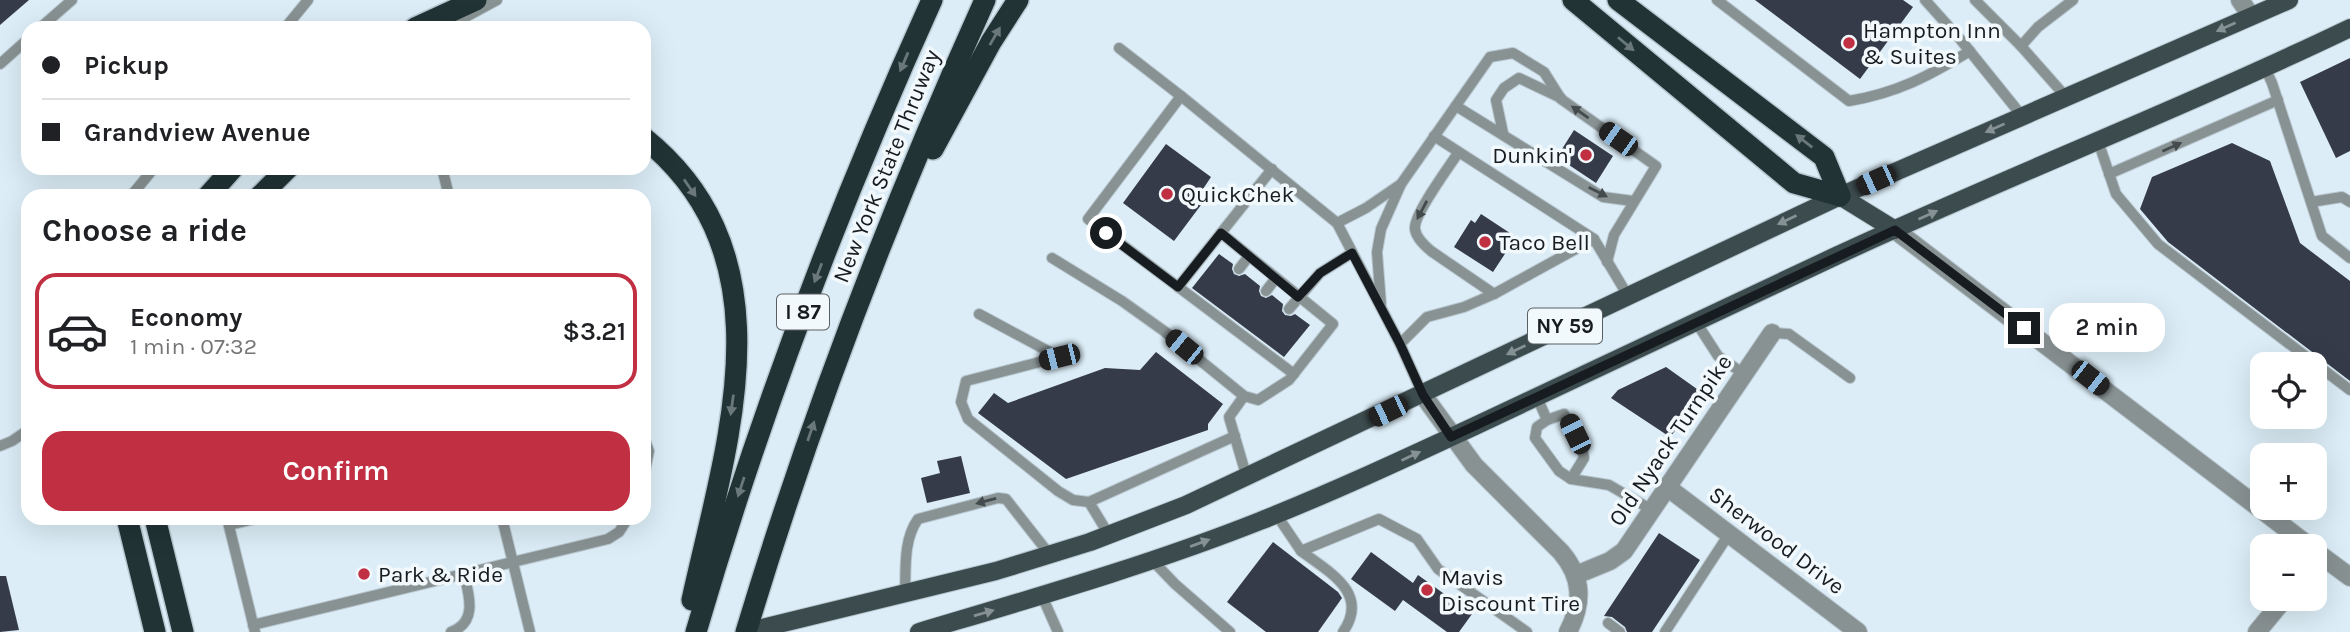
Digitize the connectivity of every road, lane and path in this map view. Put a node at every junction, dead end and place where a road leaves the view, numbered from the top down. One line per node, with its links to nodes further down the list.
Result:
1 (72, 0): 17 (lane)
2 (308, 0): 18 (lane)
3 (476, 0): 19 (highway)
4 (497, 0): 20 (lane)
5 (932, 0): 121 (highway, New York State Thruway / I 87, one-way to 121)
6 (985, 0): 58 (highway, New York State Thruway / I 87)
7 (1018, 0): 58 (highway, one-way to 7)
8 (1573, 0): 50 (highway, one-way to 50)
9 (1618, 0): 50 (highway, one-way to 9)
10 (1717, 0): 25 (lane)
11 (1925, 0): 25 (lane)
12 (1975, 0): 23 (lane)
13 (2073, 0): 23 (lane)
14 (2240, 0): 16 (street)
15 (2289, 0): 16 (main road, NY 59)
16 (2251, 16): 29 (main road, NY 59, one-way to 29)
17 (48, 21)
18 (291, 21)
19 (430, 21)
20 (459, 21)
21 (2350, 28): 27 (main road, NY 59)
22 (21, 45): 26 (lane)
23 (2021, 46): 29 (lane)
24 (1119, 48): 28 (lane)
25 (1970, 51): 33 (lane)
26 (0, 64)
27 (2264, 68): 31 (lane); 36 (main road, NY 59)
28 (1181, 96): 39 (lane); 66 (lane)
29 (2066, 97): 33 (main road, NY 59)
30 (1561, 99): 32 (lane); 34 (lane); 51 (lane, one-way to 30)
31 (2278, 100): 40 (lane, one-way to 31); 52 (lane)
32 (1456, 106): 34 (lane); 35 (lane)
33 (2022, 116): 50 (main road, NY 59, one-way to 50)
34 (1503, 133): 51 (lane, one-way to 51)
35 (1434, 136): 38 (lane); 45 (lane)
36 (2098, 141): 40 (lane); 55 (main road, NY 59, one-way to 36)
37 (651, 144): 120 (highway, one-way to 120)
38 (1458, 153): 57 (lane); 68 (lane, one-way to 68)
39 (1272, 169): 54 (lane); 56 (lane)
40 (2109, 174): 80 (lane)
41 (148, 175): 46 (lane)
42 (227, 175): 47 (highway)
43 (232, 175): 48 (lane)
44 (281, 175): 49 (highway)
45 (1401, 184): 54 (lane); 71 (lane)
46 (137, 189)
47 (215, 189)
48 (217, 189)
49 (267, 189)
50 (1840, 196): 55 (main road); 69 (main road, NY 59, one-way to 69)
51 (1633, 201): 63 (lane)
52 (2311, 202): 53 (lane); 62 (lane)
53 (2350, 202)
54 (1337, 223): 59 (lane)
55 (1895, 230): 74 (main road, NY 59); 101 (street)
56 (1221, 233): 60 (lane); 66 (lane)
57 (1594, 239): 63 (lane); 68 (lane)
58 (880, 246): 122 (highway, New York State Thruway / I 87, one-way to 58)
59 (1352, 253): 70 (lane); 71 (lane)
60 (1249, 256): 64 (lane); 65 (lane)
61 (1052, 258): 82 (lane)
62 (2350, 258)
63 (1607, 262): 69 (lane)
64 (1239, 269)
65 (1276, 278): 67 (lane); 70 (lane)
66 (1178, 287): 77 (lane)
67 (1266, 291)
68 (1494, 294): 76 (lane)
69 (1628, 296): 81 (main road, NY 59, one-way to 81)
70 (1298, 297): 72 (lane); 77 (lane)
71 (1381, 308): 76 (lane)
72 (1289, 309)
73 (979, 314): 92 (lane)
74 (1696, 322): 78 (lane); 83 (main road, NY 59)
75 (1772, 333): 78 (street, Old Nyack Turnpike); 79 (lane)
76 (1400, 344): 81 (lane)
77 (1294, 374): 82 (lane)
78 (1744, 374): 91 (street, Old Nyack Turnpike)
79 (1850, 379)
80 (2350, 390)
81 (1423, 395): 87 (street); 89 (main road, NY 59)
82 (1244, 396): 86 (lane)
83 (1537, 397): 84 (lane); 87 (main road, NY 59)
84 (1547, 419): 90 (lane); 90 (lane)
85 (21, 435): 88 (lane)
86 (1235, 436): 89 (lane); 92 (lane)
87 (1451, 437): 94 (main road, NY 59, one-way to 87); 109 (street)
88 (0, 446)
89 (1247, 478): 102 (main road, NY 59)
90 (1571, 479): 93 (lane)
91 (1667, 487): 93 (street, Old Nyack Turnpike); 100 (street, Sherwood Drive)
92 (1090, 502): 102 (lane)
93 (1652, 510): 109 (street, Old Nyack Turnpike)
94 (1276, 514): 103 (lane); 105 (main road, NY 59, one-way to 94)
95 (129, 525): 116 (highway)
96 (157, 525): 117 (highway)
97 (229, 525): 115 (lane)
98 (504, 525): 107 (lane)
99 (624, 525): 107 (lane)
100 (1729, 534): 130 (lane); 131 (street, Sherwood Drive)
101 (2290, 534)
102 (1109, 535): 104 (main road, NY 59)
103 (1301, 551): 126 (lane); 127 (lane)
104 (1050, 555): 111 (main road, NY 59); 111 (lane, one-way to 111)
105 (1152, 560): 112 (main road, NY 59); 125 (lane)
106 (2327, 561): 110 (street)
107 (513, 562): 108 (lane); 119 (lane)
108 (464, 574): 115 (lane); 118 (lane)
109 (1576, 575): 128 (street)
110 (2350, 577)
111 (905, 594): 122 (main road, NY 59)
112 (1042, 596): 123 (main road, NY 59, one-way to 112); 124 (lane)
113 (2274, 611): 132 (street)
114 (1608, 623): 129 (lane)
115 (254, 628)
116 (155, 632)
117 (183, 632)
118 (452, 632)
119 (530, 632)
120 (685, 632)
121 (696, 632)
122 (746, 632)
123 (919, 632)
124 (1058, 632)
125 (1230, 632)
126 (1343, 632)
127 (1527, 632)
128 (1568, 632)
129 (1620, 632)
130 (1665, 632)
131 (1858, 632)
132 (2257, 632)

